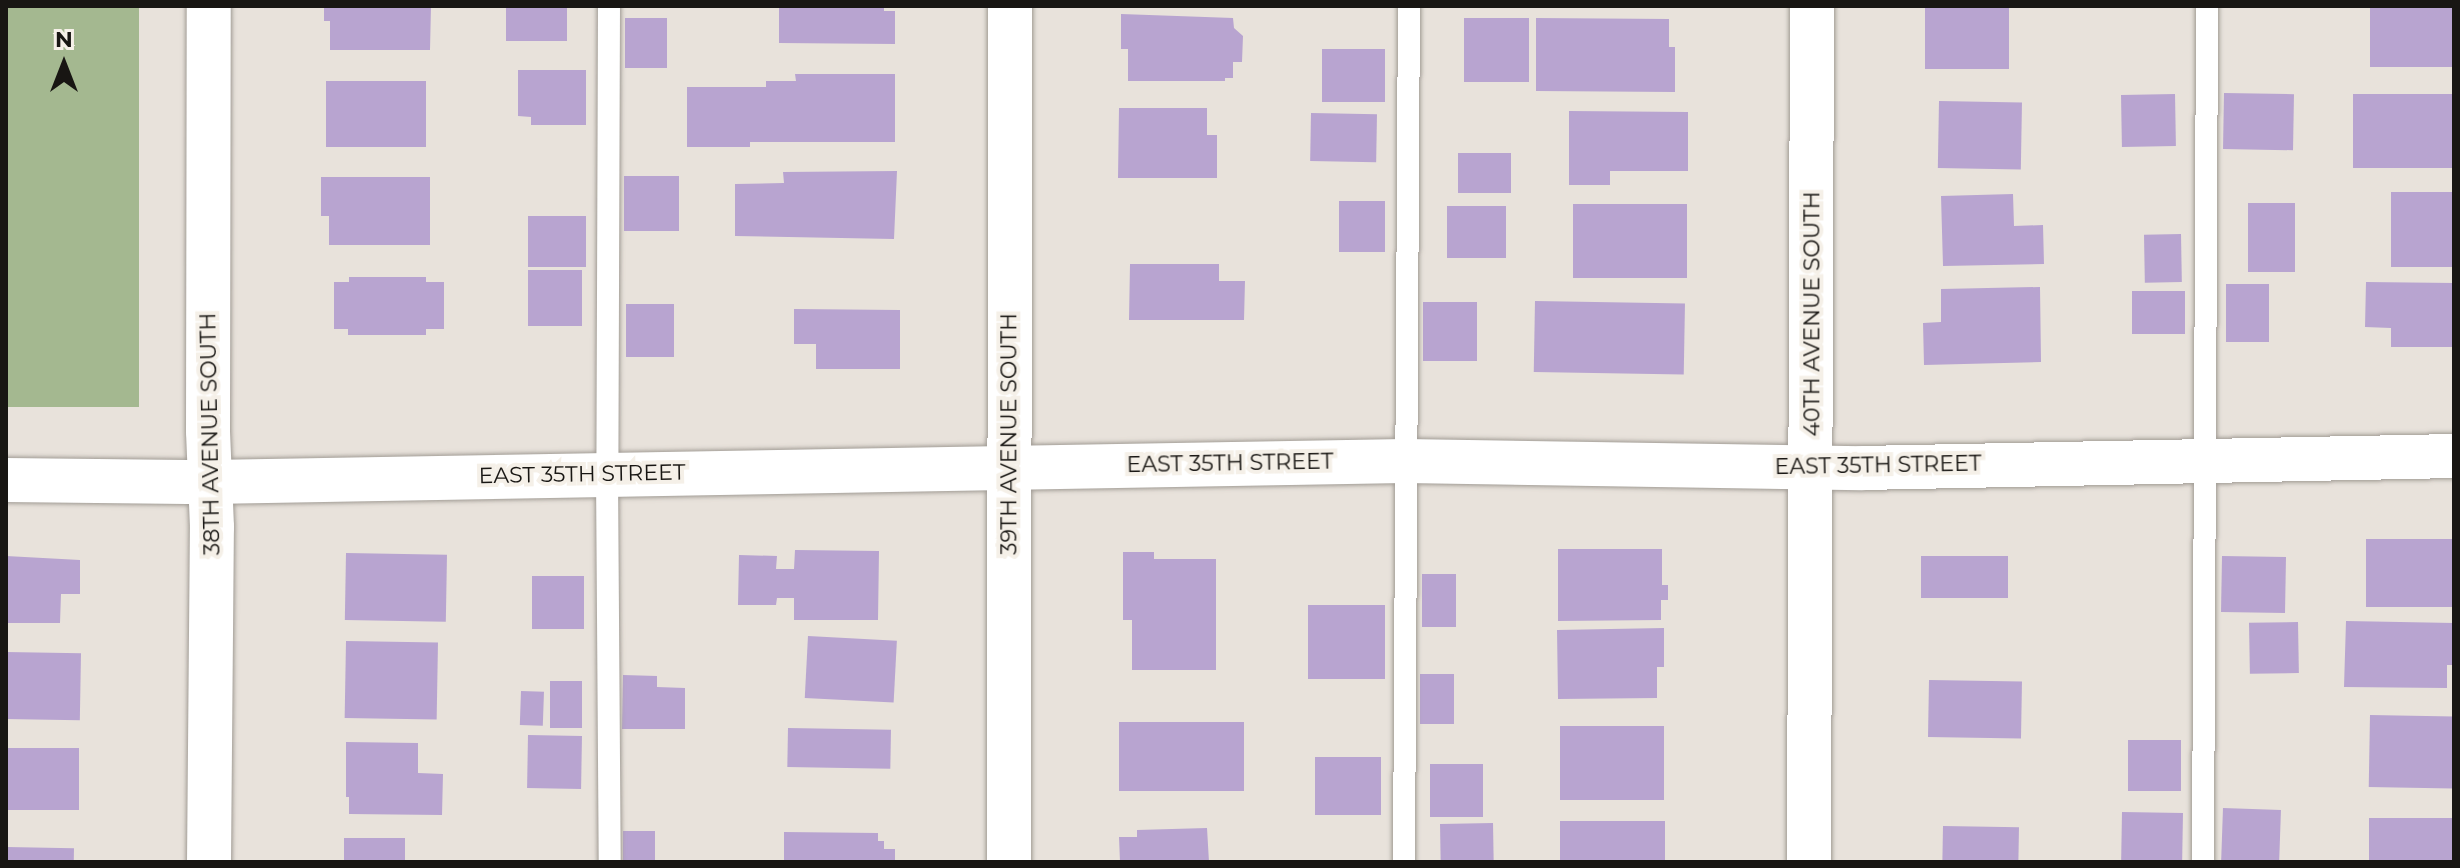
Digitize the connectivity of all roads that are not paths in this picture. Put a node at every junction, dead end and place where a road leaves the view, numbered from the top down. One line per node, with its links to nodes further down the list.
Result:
1 (209, 6): 14 (street, 38TH AVENUE SOUTH)
2 (609, 6): 12 (lane)
3 (1010, 6): 10 (street, 39TH AVENUE SOUTH)
4 (1409, 6): 9 (lane)
5 (1812, 6): 11 (street, 40TH AVENUE SOUTH)
6 (2207, 6): 8 (lane)
7 (2454, 456): 8 (street, EAST 35TH STREET)
8 (2203, 458): 11 (street, EAST 35TH STREET); 20 (lane)
9 (1405, 461): 10 (street, EAST 35TH STREET); 11 (street, EAST 35TH STREET); 18 (lane)
10 (1009, 465): 12 (street, EAST 35TH STREET); 17 (street, 39TH AVENUE SOUTH)
11 (1812, 466): 19 (street, 40TH AVENUE SOUTH)
12 (607, 474): 14 (street, EAST 35TH STREET); 16 (lane)
13 (6, 480): 14 (street, EAST 35TH STREET)
14 (210, 482): 15 (street, 38TH AVENUE SOUTH)
15 (209, 862)
16 (610, 862)
17 (1009, 862)
18 (1404, 862)
19 (1809, 862)
20 (2203, 862)

